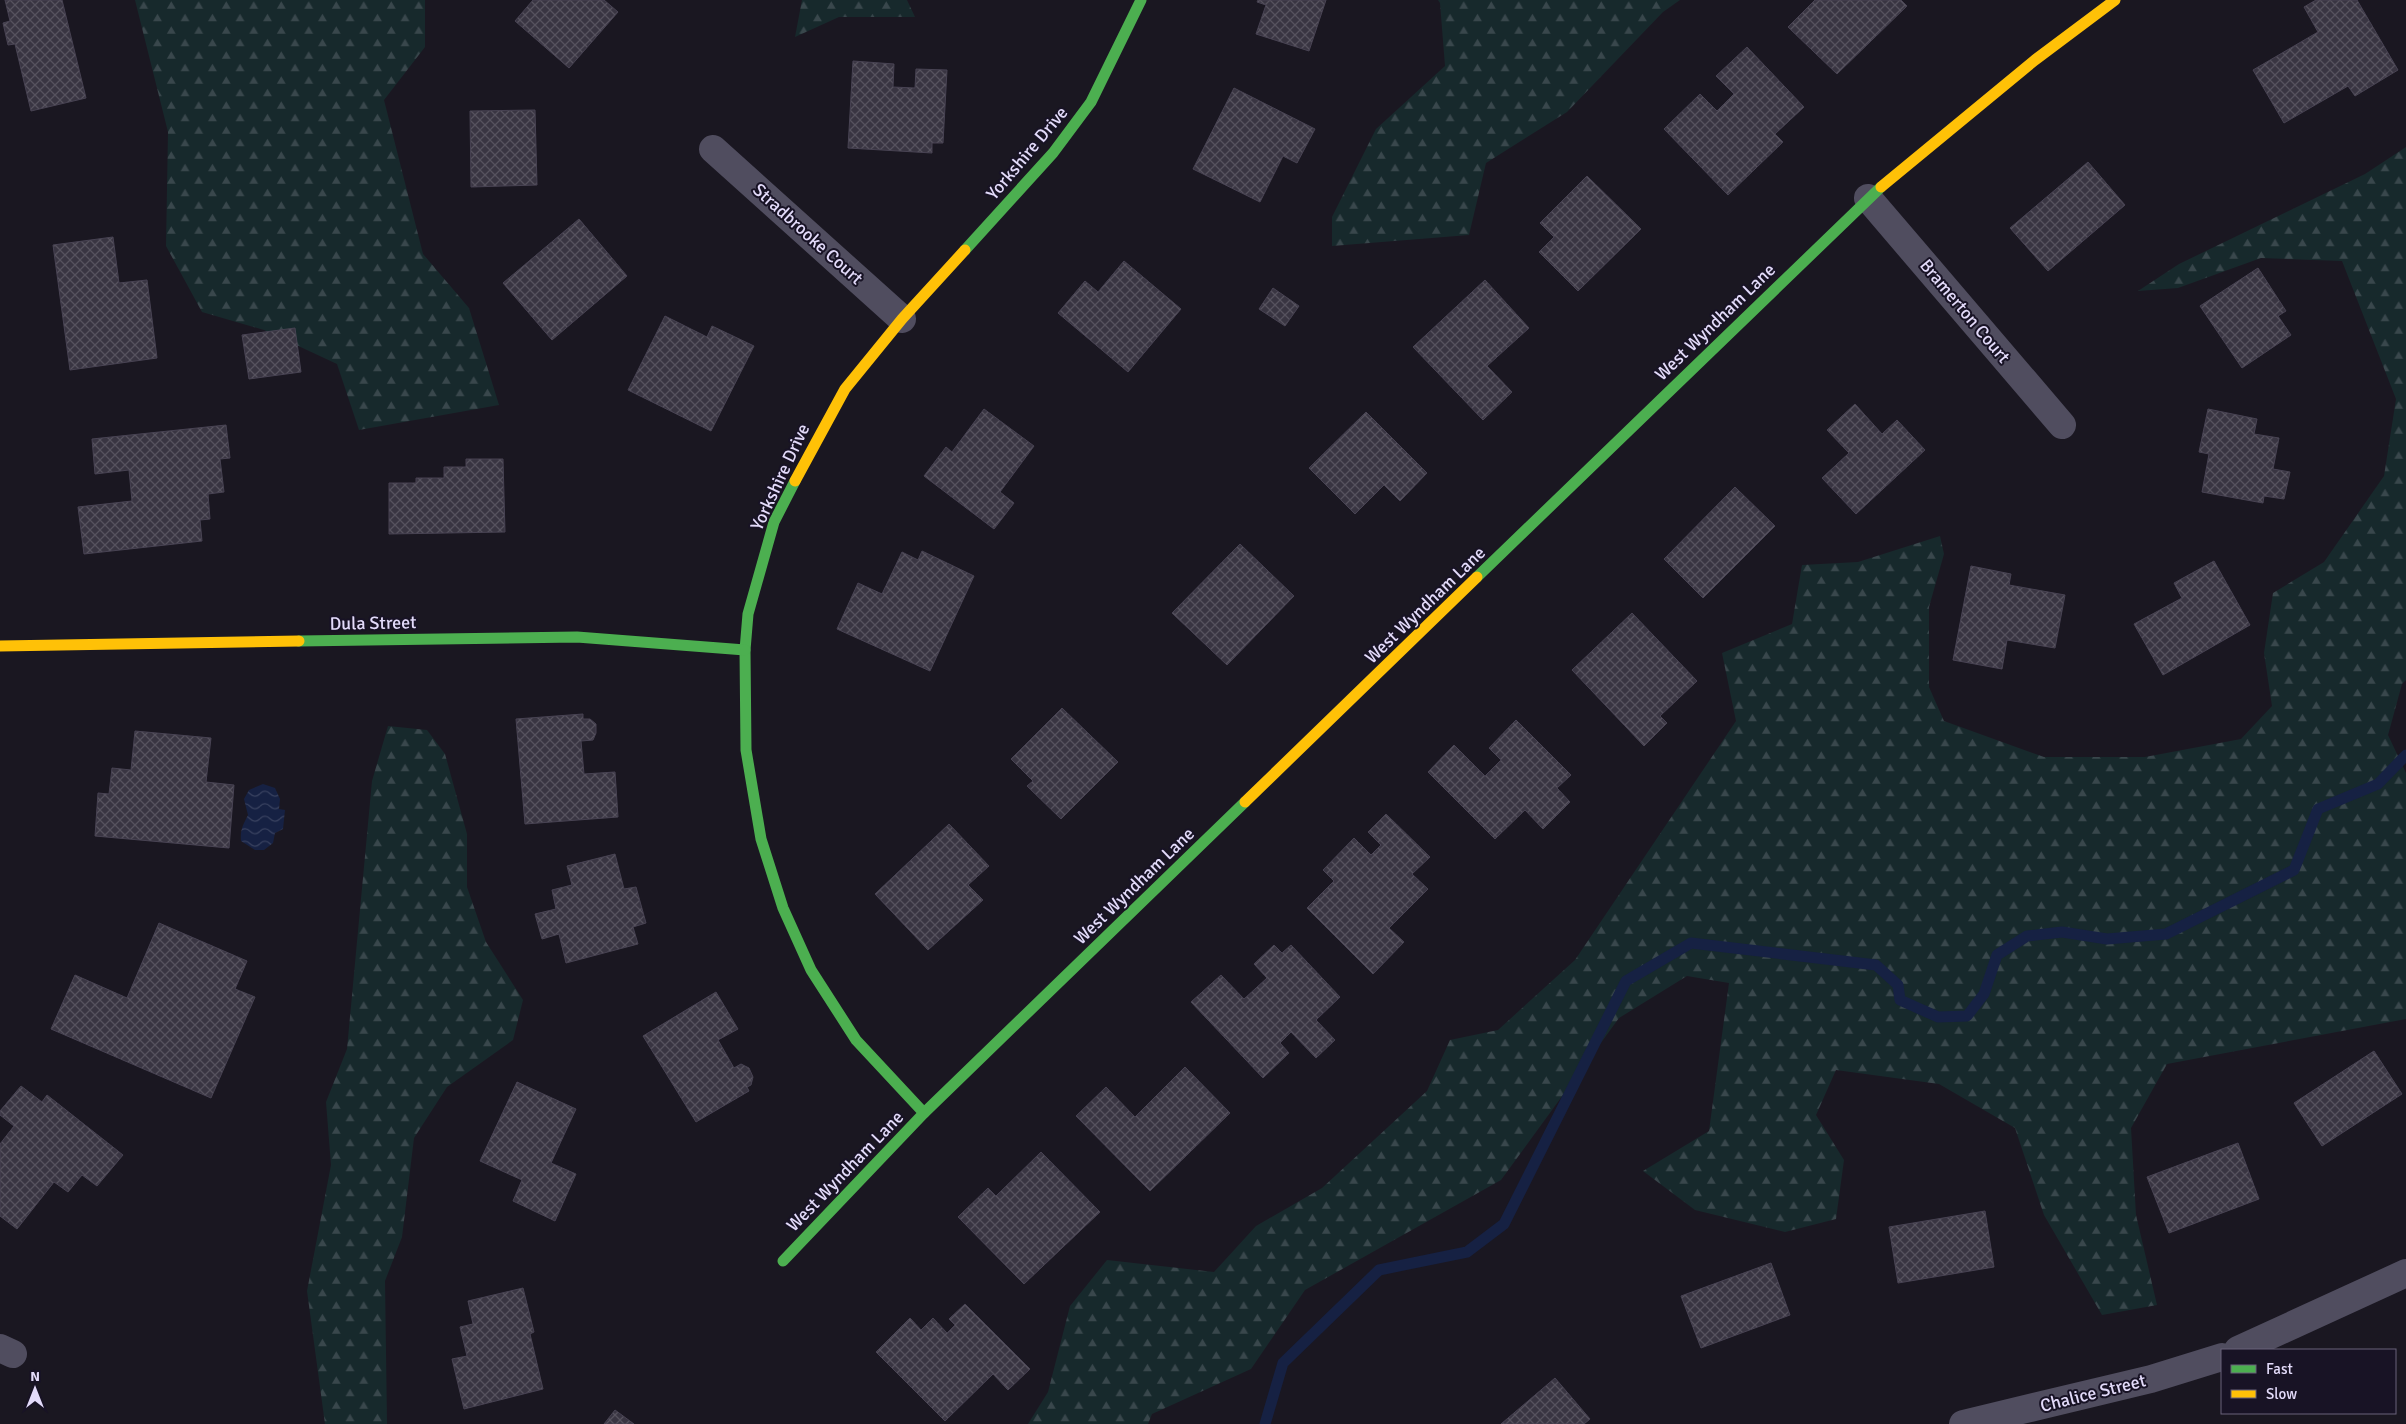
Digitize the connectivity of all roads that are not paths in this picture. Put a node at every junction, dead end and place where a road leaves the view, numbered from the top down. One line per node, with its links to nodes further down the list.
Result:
1 (1141, 0): 5 (street, Yorkshire Drive)
2 (2115, 0): 4 (street, West Wyndham Lane)
3 (713, 149): 5 (street, Stradbrooke Court)
4 (1868, 198): 6 (street, Bramerton Court); 9 (street, West Wyndham Lane)
5 (902, 319): 8 (street, Yorkshire Drive)
6 (2062, 425)
7 (0, 646): 8 (street, Dula Street)
8 (745, 650): 9 (street, Yorkshire Drive)
9 (924, 1113): 10 (street, West Wyndham Lane)
10 (783, 1261)
11 (2406, 1273): 12 (street)
12 (2240, 1349)
13 (2221, 1357): 14 (street, Chalice Street)
14 (1963, 1424)

